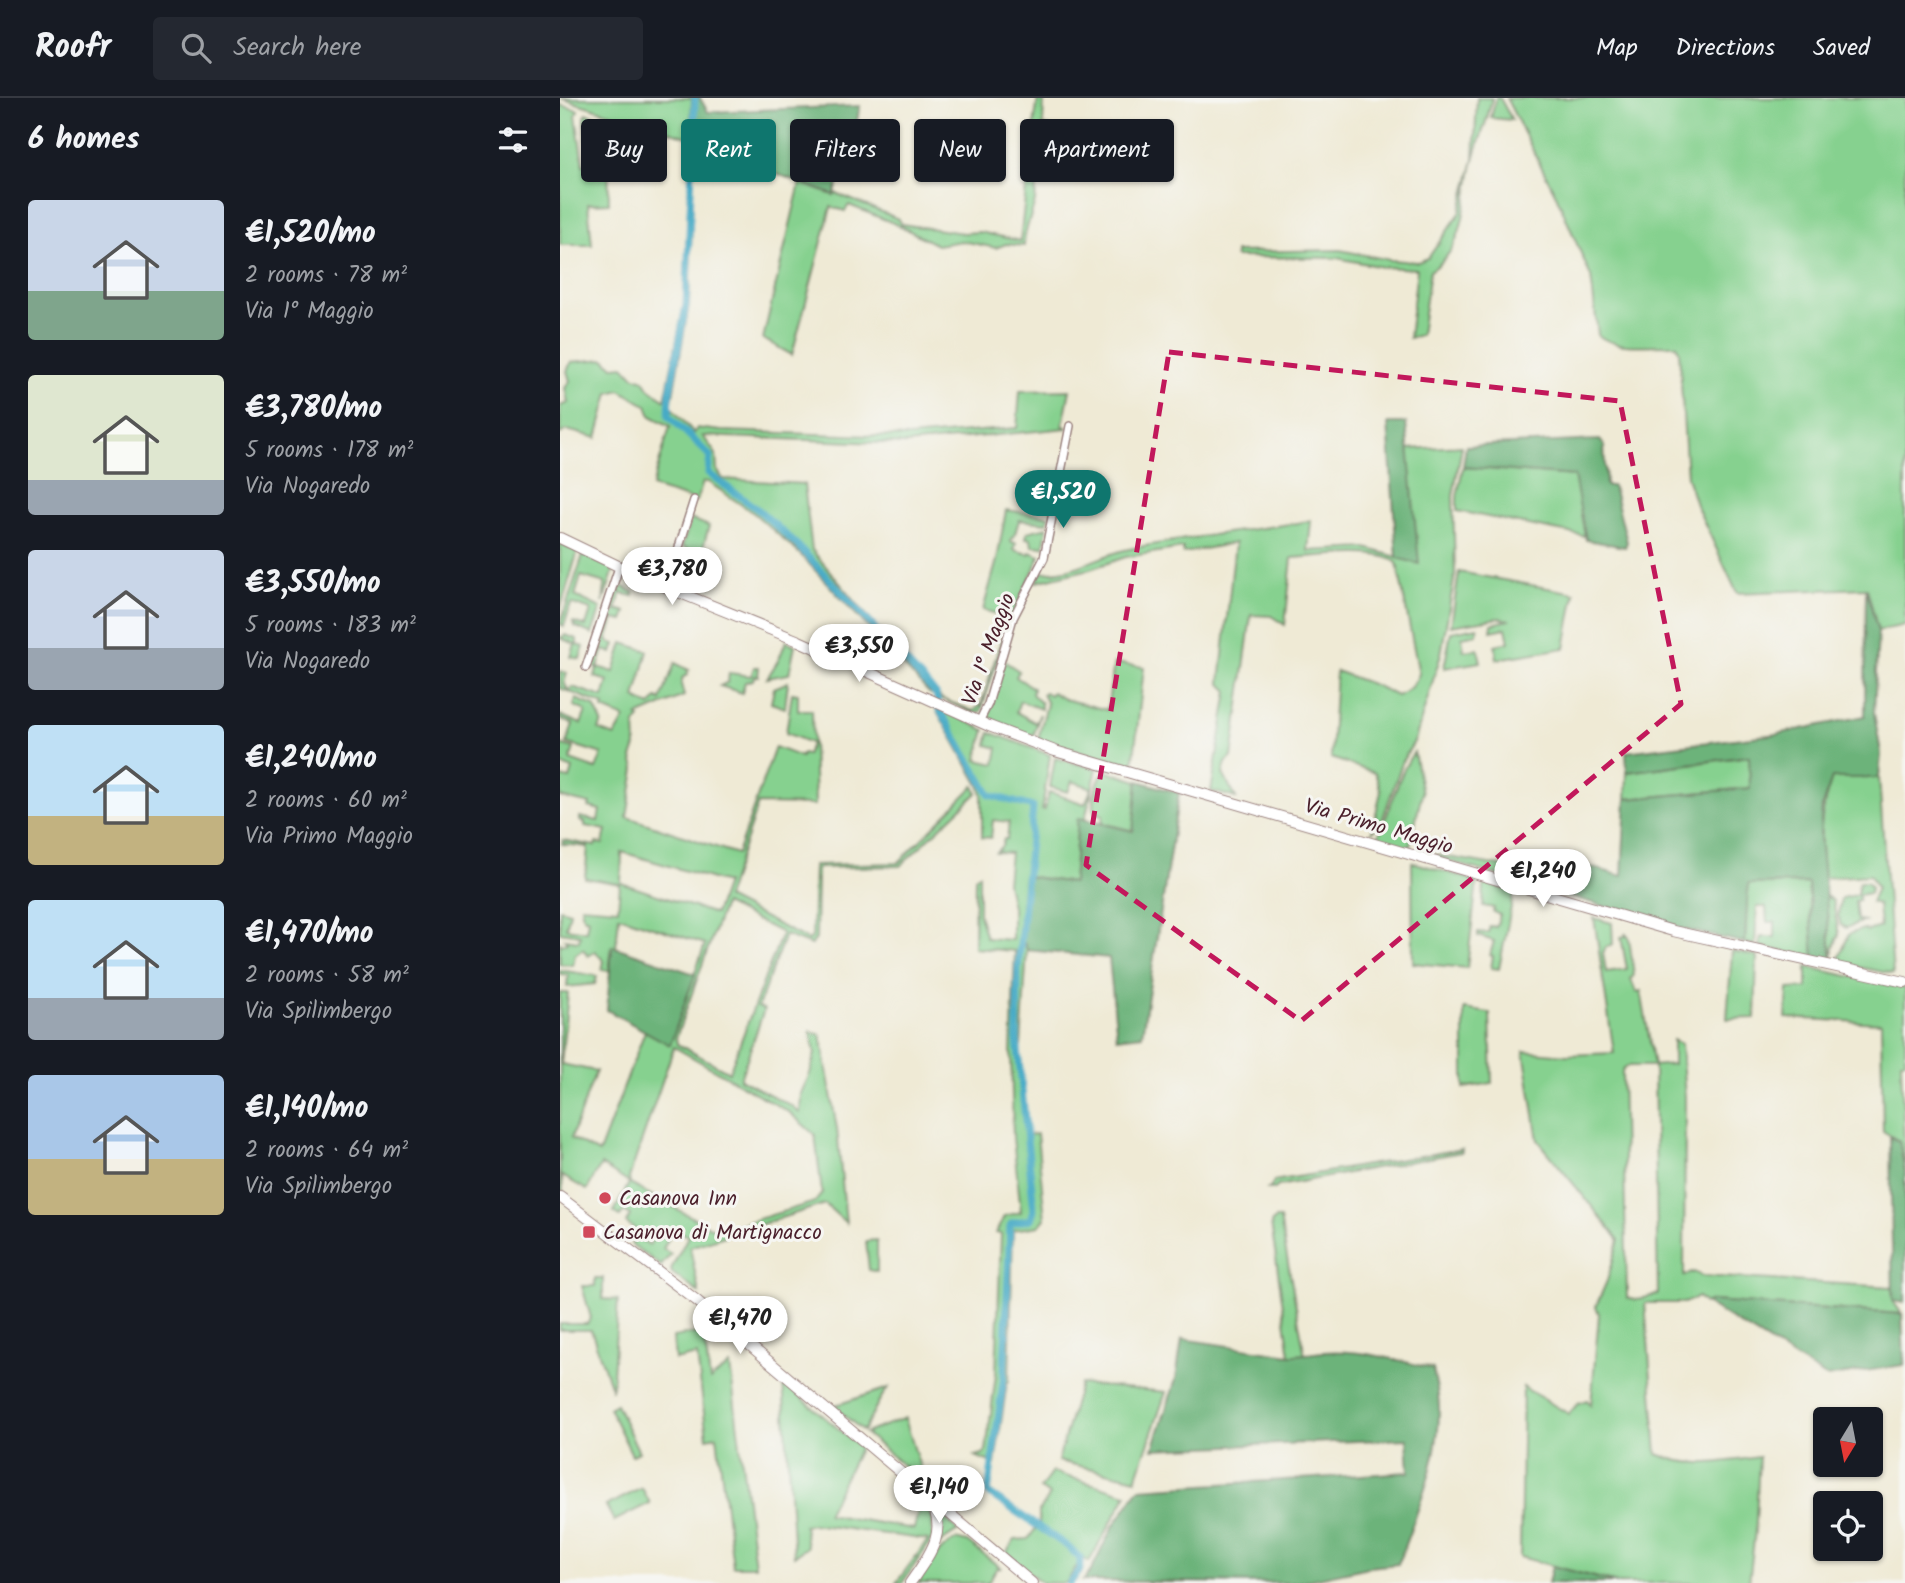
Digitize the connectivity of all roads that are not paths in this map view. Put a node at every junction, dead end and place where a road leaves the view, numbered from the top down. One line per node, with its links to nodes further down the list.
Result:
1 (1070, 426): 7 (street, Via 1° Maggio)
2 (694, 500): 5 (street)
3 (560, 538): 4 (street, Via Primo Maggio)
4 (618, 567): 5 (street, Via Primo Maggio); 6 (street)
5 (666, 588): 7 (street, Via Primo Maggio)
6 (586, 667)
7 (979, 722): 8 (street, Via Primo Maggio)
8 (1905, 982)
9 (560, 1197): 10 (street)
10 (923, 1491): 11 (street); 12 (street)
11 (910, 1583)
12 (1032, 1583)

